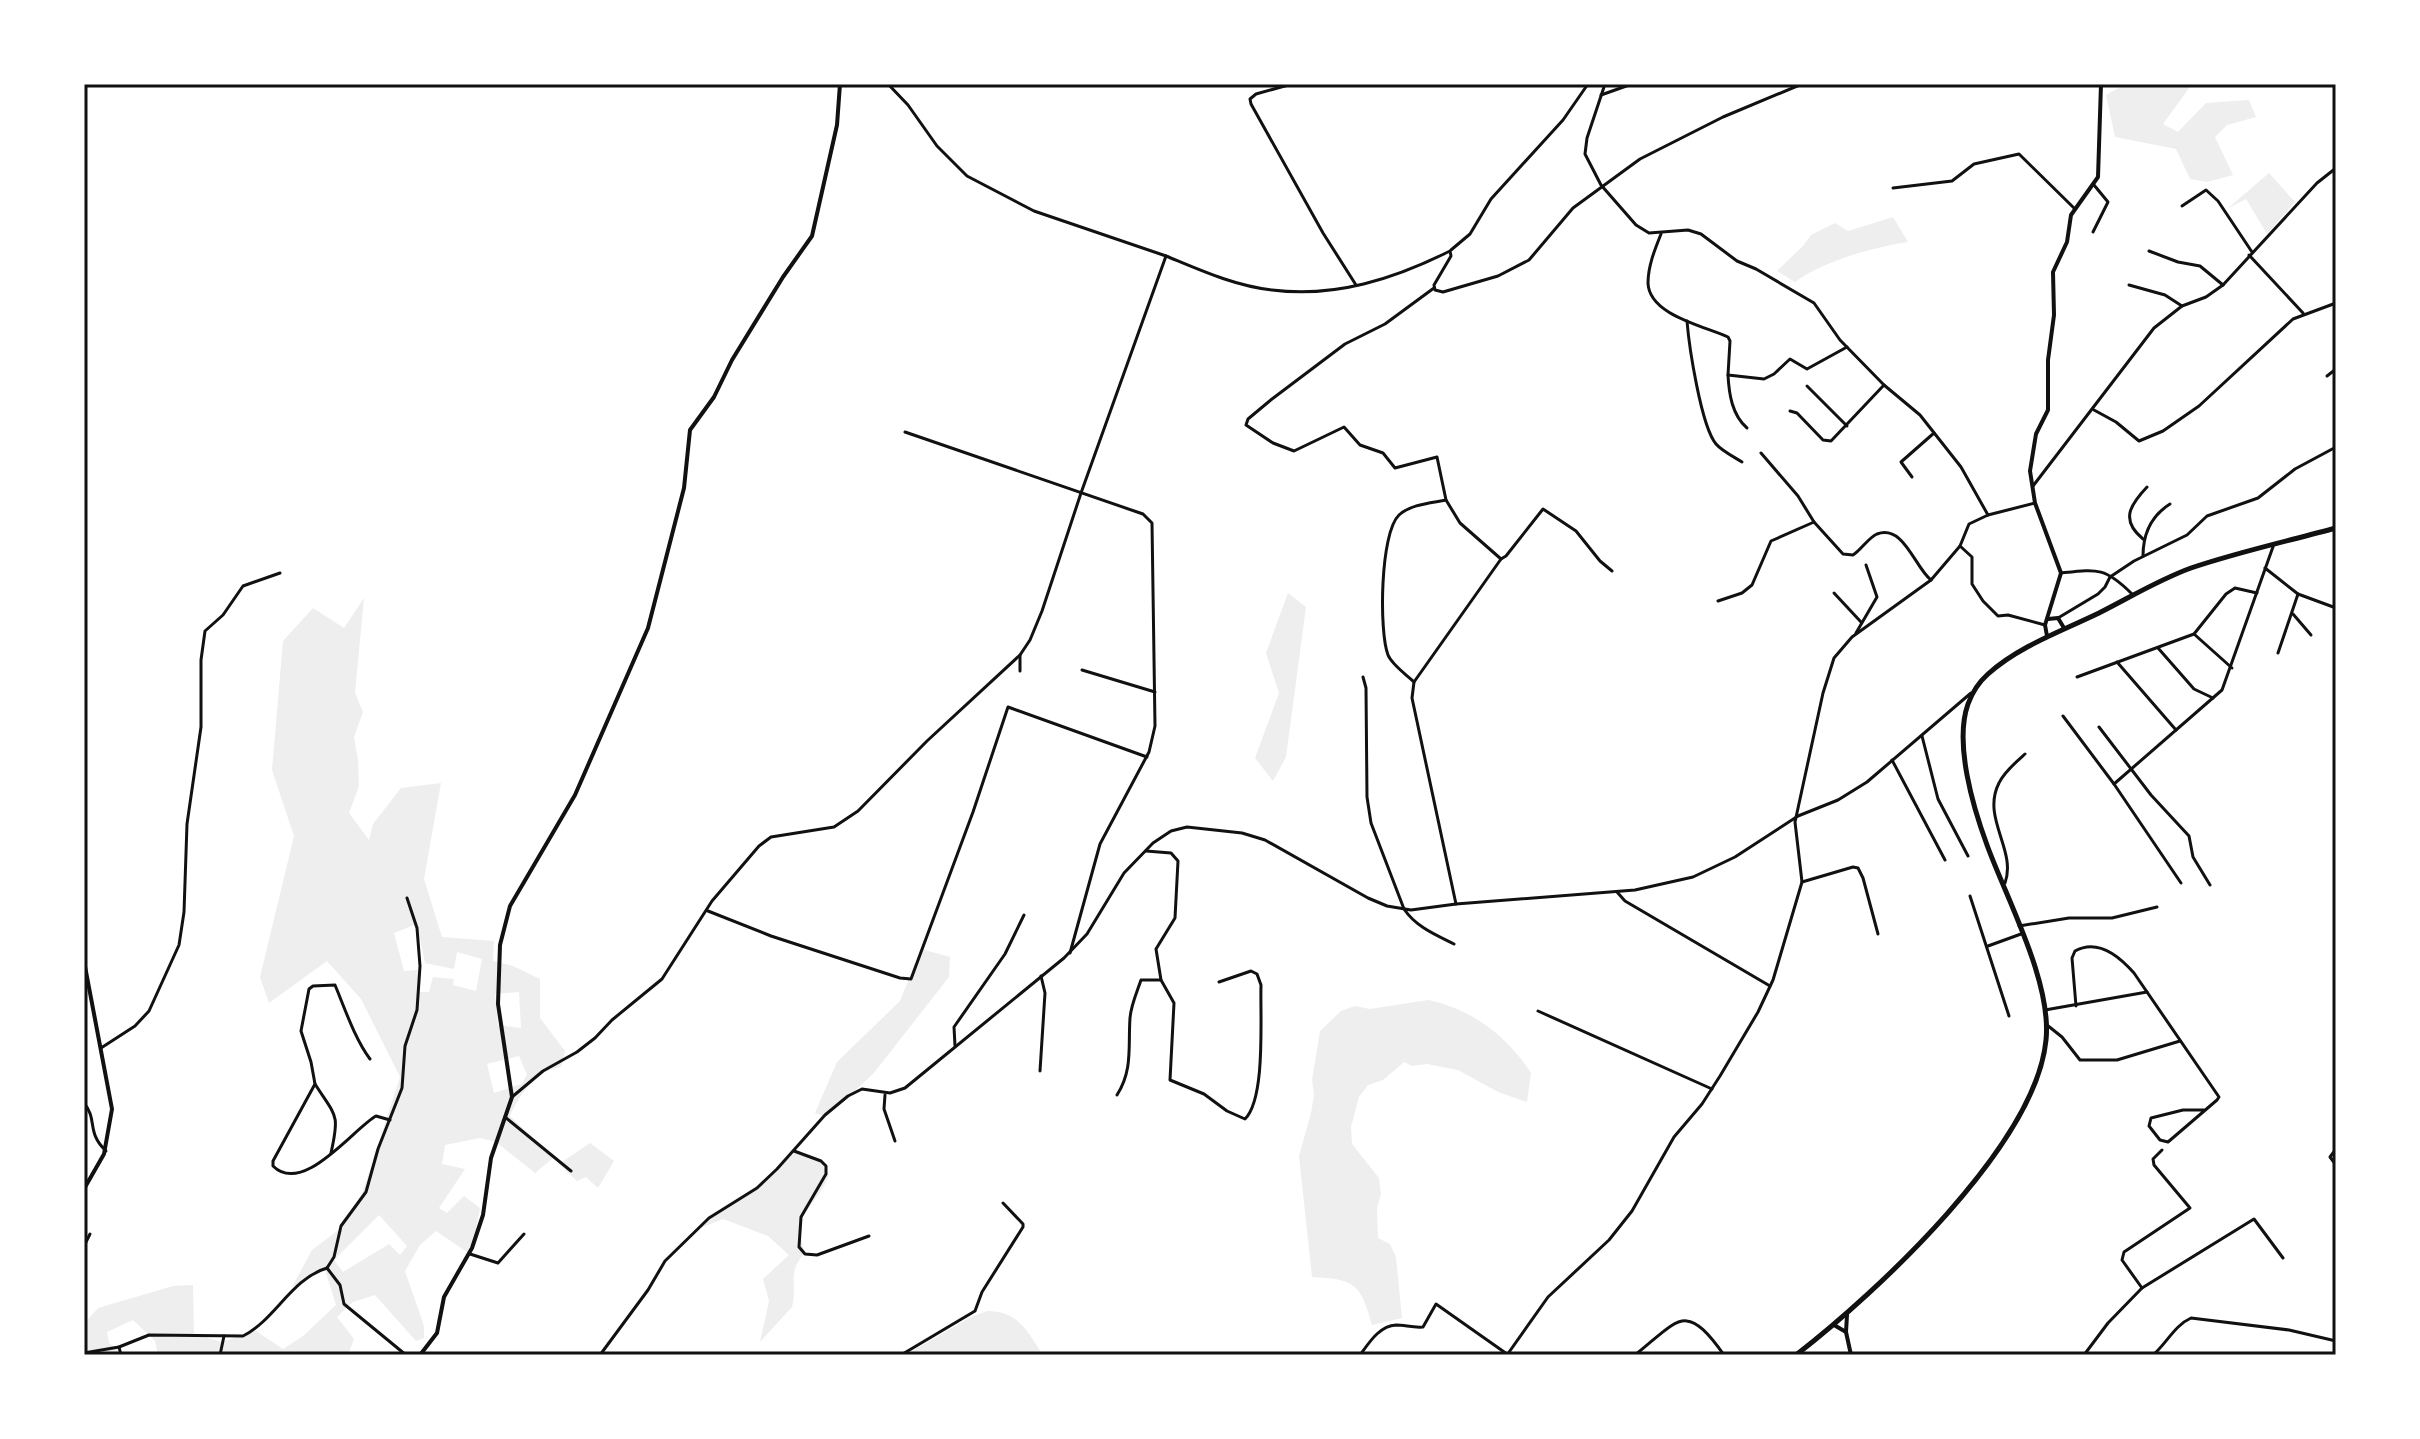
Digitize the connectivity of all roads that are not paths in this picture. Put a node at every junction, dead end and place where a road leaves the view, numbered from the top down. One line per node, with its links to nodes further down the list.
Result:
1 (840, 84): 147 (street)
2 (888, 84): 21 (street)
3 (1292, 84): 24 (street)
4 (1588, 84): 18 (street)
5 (1605, 84): 9 (street)
6 (1632, 84): 9 (street)
7 (1802, 84): 11 (street)
8 (2101, 84): 12 (street)
9 (1601, 95): 11 (street)
10 (2336, 168): 20 (street)
11 (1601, 185): 17 (street); 25 (street)
12 (2094, 185): 15 (street); 16 (street)
13 (1893, 188): 15 (street)
14 (2182, 206): 20 (street)
15 (2075, 209): 46 (street)
16 (2093, 232)
17 (1661, 234): 29 (street); 30 (street)
18 (1450, 251): 24 (street); 25 (street)
19 (2149, 251): 23 (street)
20 (2251, 253): 23 (street); 28 (street)
21 (1166, 256): 24 (street); 48 (street)
22 (2129, 285): 27 (street)
23 (2223, 285): 27 (street)
24 (1357, 286)
25 (1434, 288): 49 (street)
26 (2336, 303): 28 (street)
27 (2182, 306): 36 (street)
28 (2303, 313): 36 (street)
29 (1687, 321): 32 (street); 44 (street)
30 (1847, 347): 32 (street); 34 (street)
31 (2336, 369): 33 (street)
32 (1728, 375): 39 (street)
33 (2327, 376)
34 (1884, 385): 38 (street); 41 (street)
35 (1807, 386): 38 (street)
36 (2093, 410): 46 (street)
37 (1790, 411): 38 (street)
38 (1847, 426)
39 (1747, 428)
40 (905, 432): 48 (street)
41 (1934, 433): 45 (street); 52 (street)
42 (2336, 447): 58 (street)
43 (1761, 453): 53 (street)
44 (1742, 462)
45 (1912, 477)
46 (2033, 486): 50 (street)
47 (2147, 487): 55 (street)
48 (1081, 493): 85 (street); 94 (street)
49 (1446, 500): 59 (street); 92 (street)
50 (2035, 503): 52 (street); 64 (street)
51 (2170, 504): 55 (street)
52 (1988, 515): 57 (street)
53 (1814, 522): 66 (street); 71 (street)
54 (2336, 528): 56 (main road)
55 (2143, 539): 58 (street)
56 (2274, 544): 61 (street); 70 (main road)
57 (1960, 546): 66 (street); 77 (street)
58 (2143, 556): 65 (street)
59 (1501, 559): 62 (street); 92 (street)
60 (1866, 565): 76 (street)
61 (2265, 568): 68 (street); 69 (street)
62 (1612, 571)
63 (280, 573): 139 (street)
64 (2061, 573): 65 (street); 75 (street)
65 (2110, 577): 70 (street); 74 (street)
66 (1931, 580): 80 (street)
67 (1834, 593): 76 (street)
68 (2257, 593): 79 (street); 87 (street)
69 (2298, 594): 72 (street); 73 (street)
70 (2132, 595): 78 (main road)
71 (1718, 601)
72 (2336, 608)
73 (2293, 614): 81 (street); 84 (street)
74 (2058, 618): 75 (street); 78 (street)
75 (2048, 619): 77 (street)
76 (1861, 622): 80 (street)
77 (2045, 625): 82 (street)
78 (2065, 630): 82 (main road)
79 (2194, 634): 83 (street); 87 (street)
80 (1855, 635): 105 (street)
81 (2311, 635)
82 (2048, 638): 93 (main road)
83 (2158, 648): 86 (street); 95 (street)
84 (2278, 653)
85 (1020, 655): 89 (street); 119 (street)
86 (2117, 662): 91 (street); 98 (street)
87 (2232, 668): 95 (street)
88 (1082, 670): 94 (street)
89 (1020, 671)
90 (1363, 677): 118 (street)
91 (2077, 677)
92 (1414, 682): 116 (street)
93 (1974, 691): 99 (street); 112 (main road)
94 (1155, 692): 101 (street)
95 (2214, 699): 98 (street)
96 (2063, 716): 104 (street)
97 (2099, 727): 103 (street)
98 (2176, 730): 103 (street)
99 (1922, 736): 102 (street); 107 (street)
100 (2025, 754): 112 (street)
101 (1147, 757): 119 (street); 126 (street)
102 (1892, 760): 105 (street); 108 (street)
103 (2133, 769): 104 (street); 111 (street)
104 (2114, 784): 110 (street)
105 (1798, 816): 109 (street); 113 (street)
106 (1146, 851): 118 (street); 126 (street); 129 (street)
107 (1968, 856)
108 (1945, 860)
109 (1802, 882): 123 (street); 131 (street)
110 (2181, 883)
111 (2210, 885)
112 (2004, 887): 121 (main road)
113 (1616, 892): 116 (street); 131 (street)
114 (1970, 896): 125 (street)
115 (407, 898): 151 (street)
116 (1456, 904): 118 (street)
117 (2157, 907): 121 (street)
118 (1404, 909): 124 (street)
119 (706, 910): 147 (street)
120 (1024, 915): 140 (street)
121 (2019, 926): 122 (main road)
122 (2022, 933): 125 (street); 134 (main road)
123 (1878, 934)
124 (1454, 944)
125 (1988, 946): 136 (street)
126 (1070, 953): 128 (street)
127 (84, 961): 139 (street)
128 (1041, 975): 140 (street); 142 (street)
129 (1161, 980): 130 (street); 146 (street)
130 (1219, 982)
131 (1770, 986): 144 (street)
132 (2147, 992): 133 (street); 133 (street); 138 (street)
133 (2076, 1006): 134 (street)
134 (2045, 1010): 137 (main road)
135 (1538, 1011): 144 (street)
136 (2009, 1016)
137 (2047, 1025): 138 (street); 170 (main road)
138 (2180, 1041): 149 (street)
139 (101, 1048): 155 (street)
140 (955, 1048): 145 (street)
141 (370, 1059): 143 (street)
142 (1040, 1071)
143 (315, 1084): 157 (street); 157 (street)
144 (1712, 1089): 184 (street)
145 (885, 1093): 152 (street); 156 (street)
146 (1117, 1095)
147 (512, 1097): 150 (street)
148 (84, 1103): 155 (street)
149 (2205, 1110): 149 (street)
150 (505, 1117): 159 (street); 166 (street)
151 (390, 1120): 157 (street); 168 (street)
152 (895, 1141)
153 (2336, 1149): 158 (street)
154 (2162, 1150): 169 (street)
155 (106, 1151): 160 (street)
156 (794, 1151): 164 (street); 181 (street)
157 (331, 1155)
158 (2336, 1165)
159 (571, 1171)
160 (84, 1189)
161 (1003, 1203): 182 (street)
162 (90, 1234): 165 (street)
163 (524, 1234): 166 (street)
164 (869, 1236)
165 (84, 1246)
166 (470, 1254): 180 (street)
167 (2283, 1258): 169 (street)
168 (327, 1268): 173 (street); 179 (street)
169 (2142, 1288): 189 (street)
170 (1847, 1315): 171 (main road); 172 (street)
171 (1834, 1325): 172 (street); 187 (main road)
172 (1846, 1332): 188 (street)
173 (224, 1336): 175 (street); 178 (street)
174 (2336, 1341): 190 (street)
175 (119, 1347): 176 (street); 177 (street)
176 (84, 1353)
177 (121, 1355)
178 (220, 1355)
179 (406, 1355)
180 (420, 1355)
181 (600, 1355)
182 (901, 1355)
183 (1360, 1355): 184 (street)
184 (1507, 1355)
185 (1635, 1355): 186 (street)
186 (1724, 1355)
187 (1796, 1355)
188 (1851, 1355)
189 (2084, 1355)
190 (2153, 1355)

